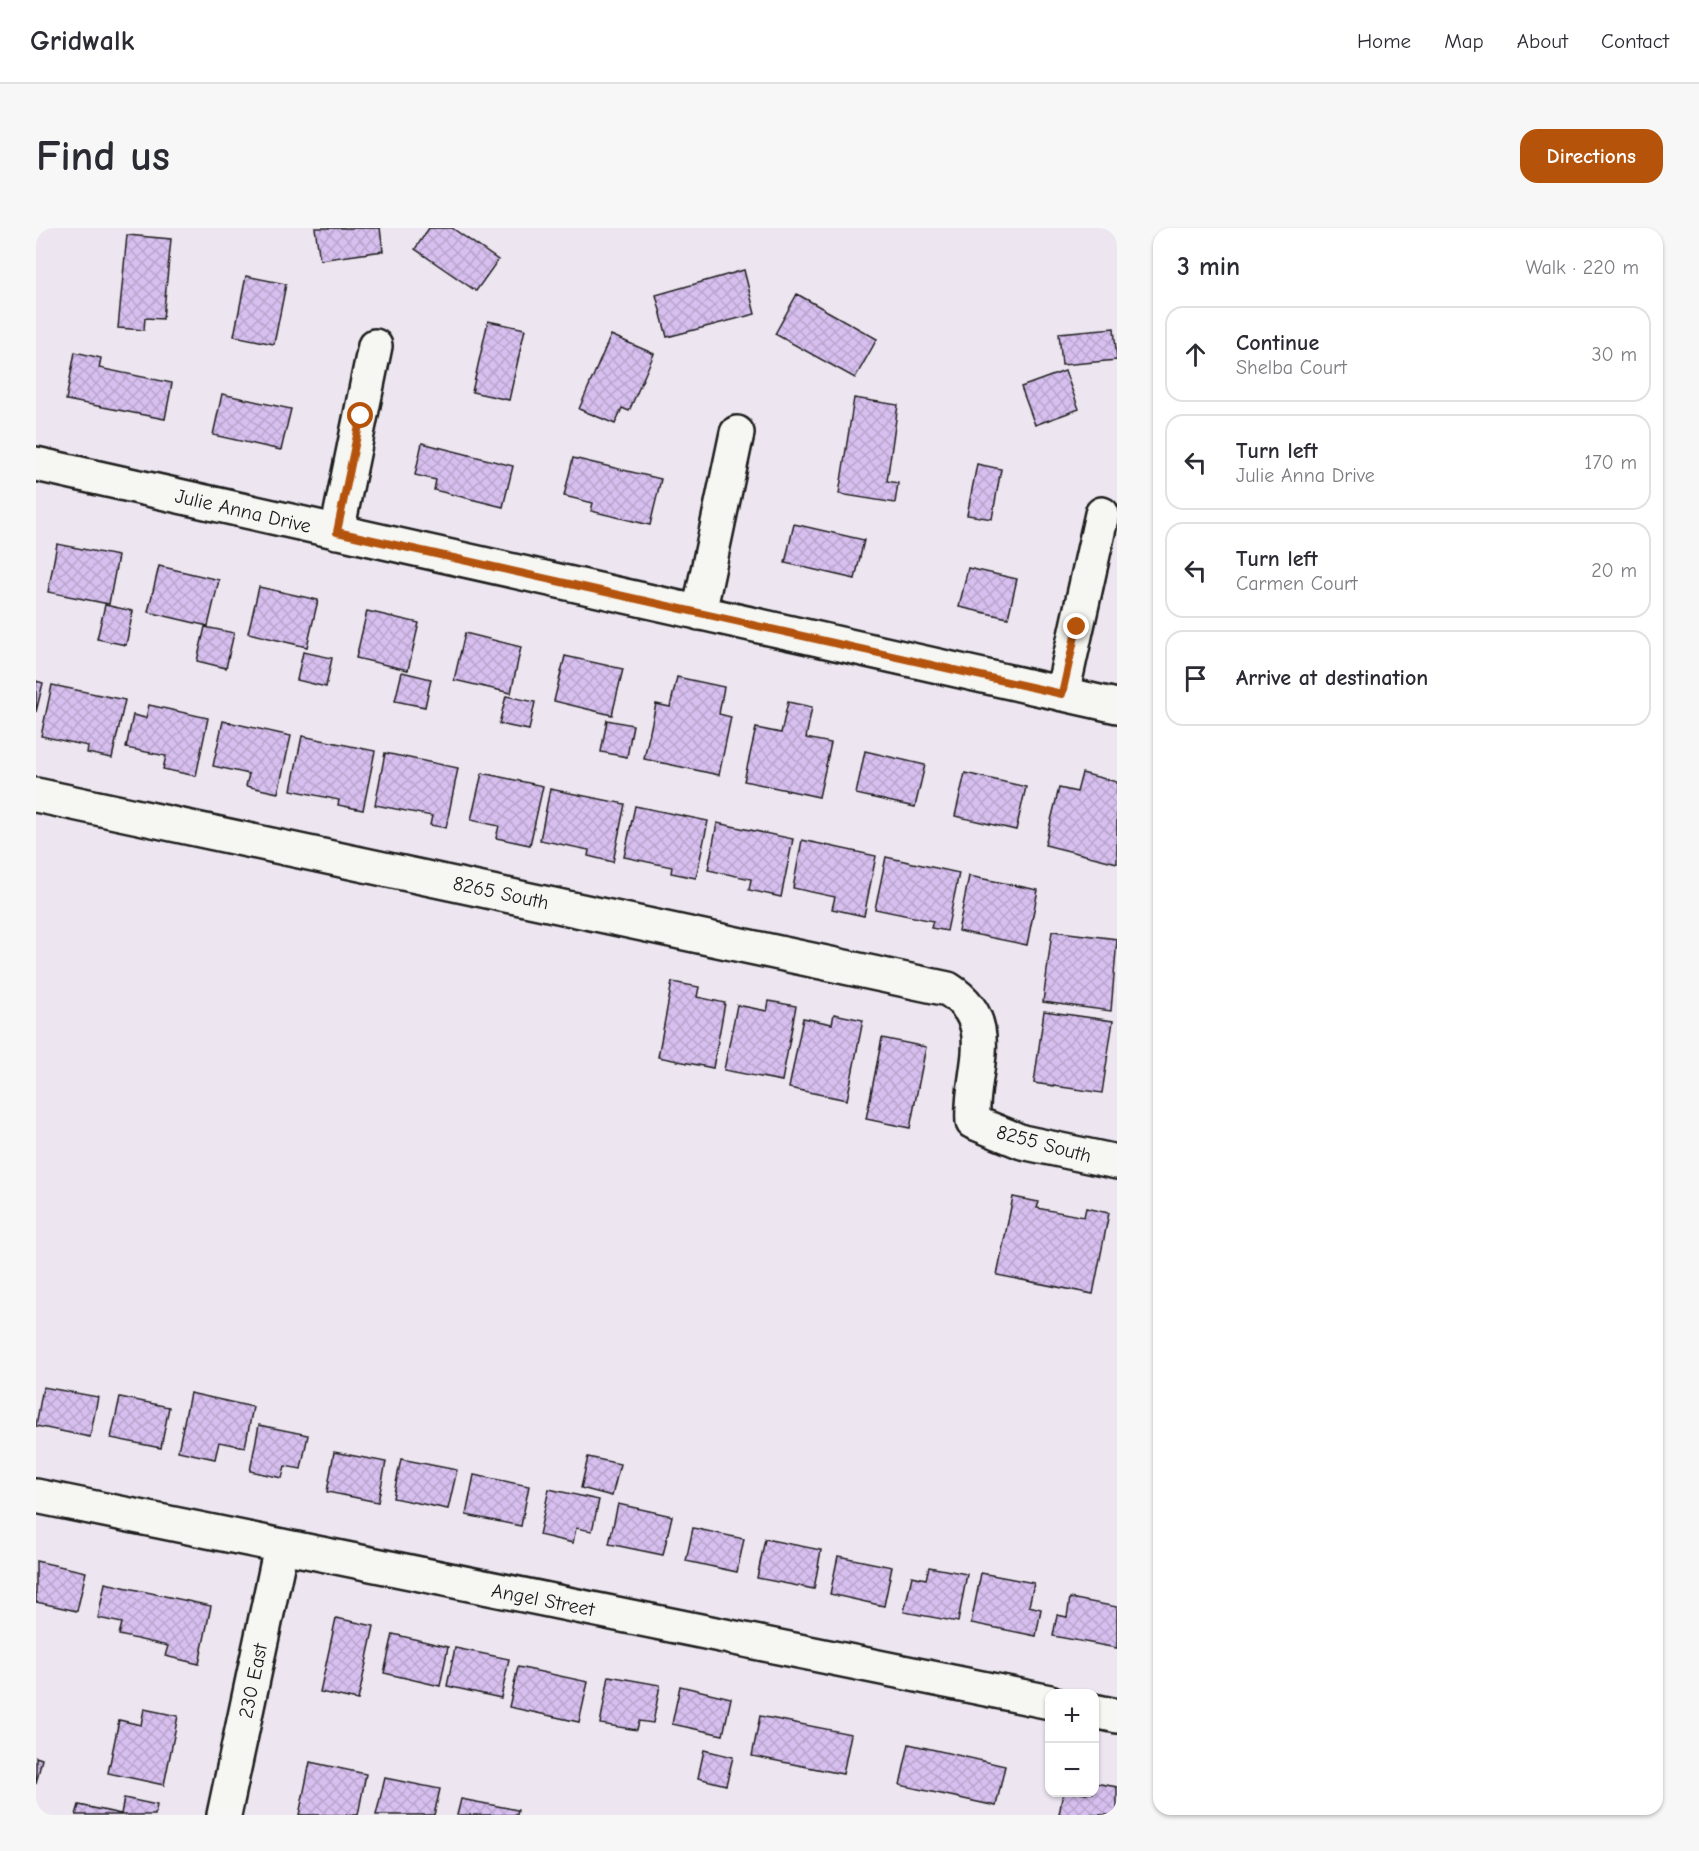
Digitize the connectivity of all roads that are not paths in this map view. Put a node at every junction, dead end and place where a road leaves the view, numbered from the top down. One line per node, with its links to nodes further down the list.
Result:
1 (375, 346): 5 (street)
2 (737, 433): 6 (street)
3 (36, 464): 5 (street, Julie Anna Drive)
4 (1102, 514): 7 (street)
5 (337, 532): 6 (street, Julie Anna Drive)
6 (699, 613): 7 (street, Julie Anna Drive)
7 (1062, 694): 8 (street, Julie Anna Drive)
8 (1117, 706)
9 (36, 795): 10 (street, 8265 South)
10 (973, 1122): 11 (street, 8255 South)
11 (1117, 1162)
12 (36, 1496): 13 (street, Angel Street)
13 (281, 1547): 14 (street, Angel Street); 17 (street, 230 East)
14 (1045, 1701)
15 (1099, 1712): 16 (street)
16 (1117, 1716)
17 (224, 1815)

